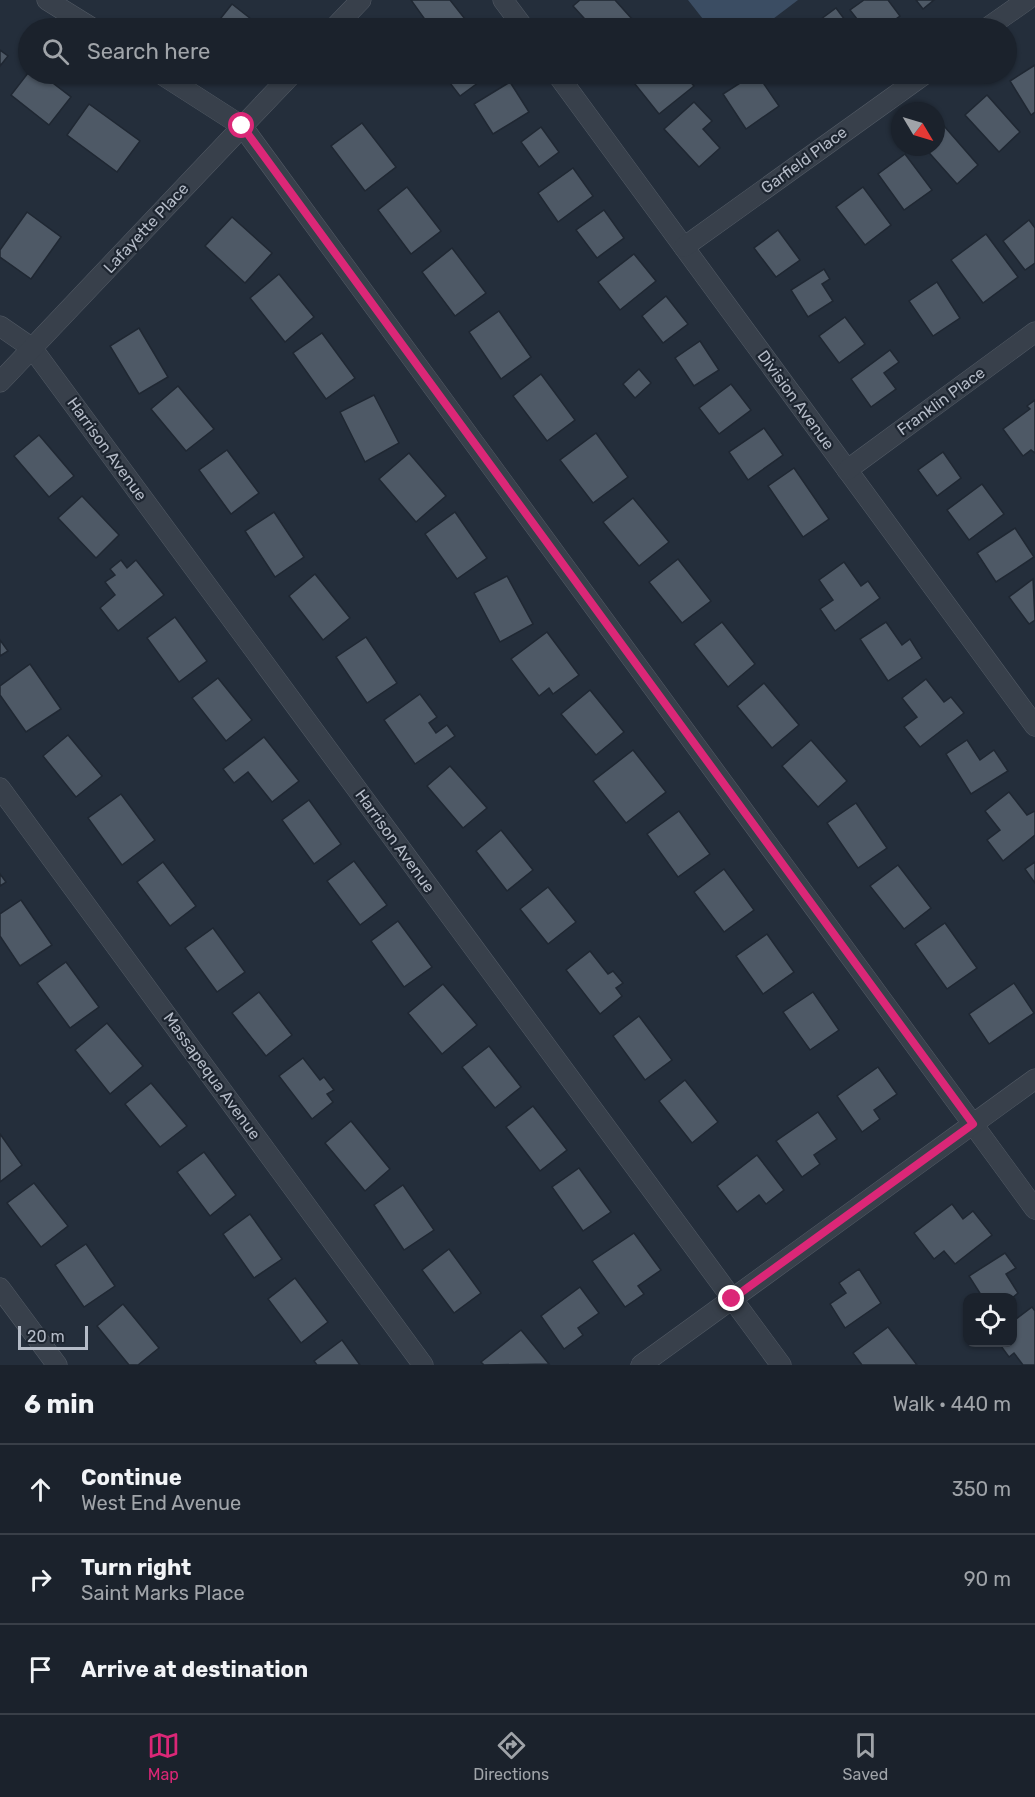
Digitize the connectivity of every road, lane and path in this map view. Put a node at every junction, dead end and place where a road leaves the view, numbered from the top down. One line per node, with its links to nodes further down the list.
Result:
1 (47, 0): 5 (street)
2 (361, 0): 6 (street)
3 (503, 0): 7 (street)
4 (1027, 0): 8 (street)
5 (76, 18)
6 (344, 18)
7 (516, 18)
8 (1001, 18)
9 (177, 84): 13 (street)
10 (282, 84): 13 (street, Lafayette Place)
11 (564, 84): 14 (street, Division Avenue)
12 (911, 84): 14 (street, Garfield Place)
13 (242, 126): 17 (street, Lafayette Place); 23 (street)
14 (684, 247): 19 (street, Division Avenue)
15 (0, 327): 17 (street, Harrison Avenue)
16 (1035, 332): 19 (street, Franklin Place)
17 (33, 348): 18 (street, Lafayette Place); 26 (street, Harrison Avenue)
18 (0, 382)
19 (847, 470): 20 (street, Division Avenue)
20 (1035, 726)
21 (0, 788): 28 (street, Massapequa Avenue)
22 (1035, 1079): 23 (street)
23 (973, 1124): 24 (street); 26 (street)
24 (1035, 1209)
25 (0, 1288): 27 (street)
26 (732, 1299): 29 (street); 30 (street, Harrison Avenue)
27 (57, 1365)
28 (423, 1365)
29 (641, 1365)
30 (781, 1365)

